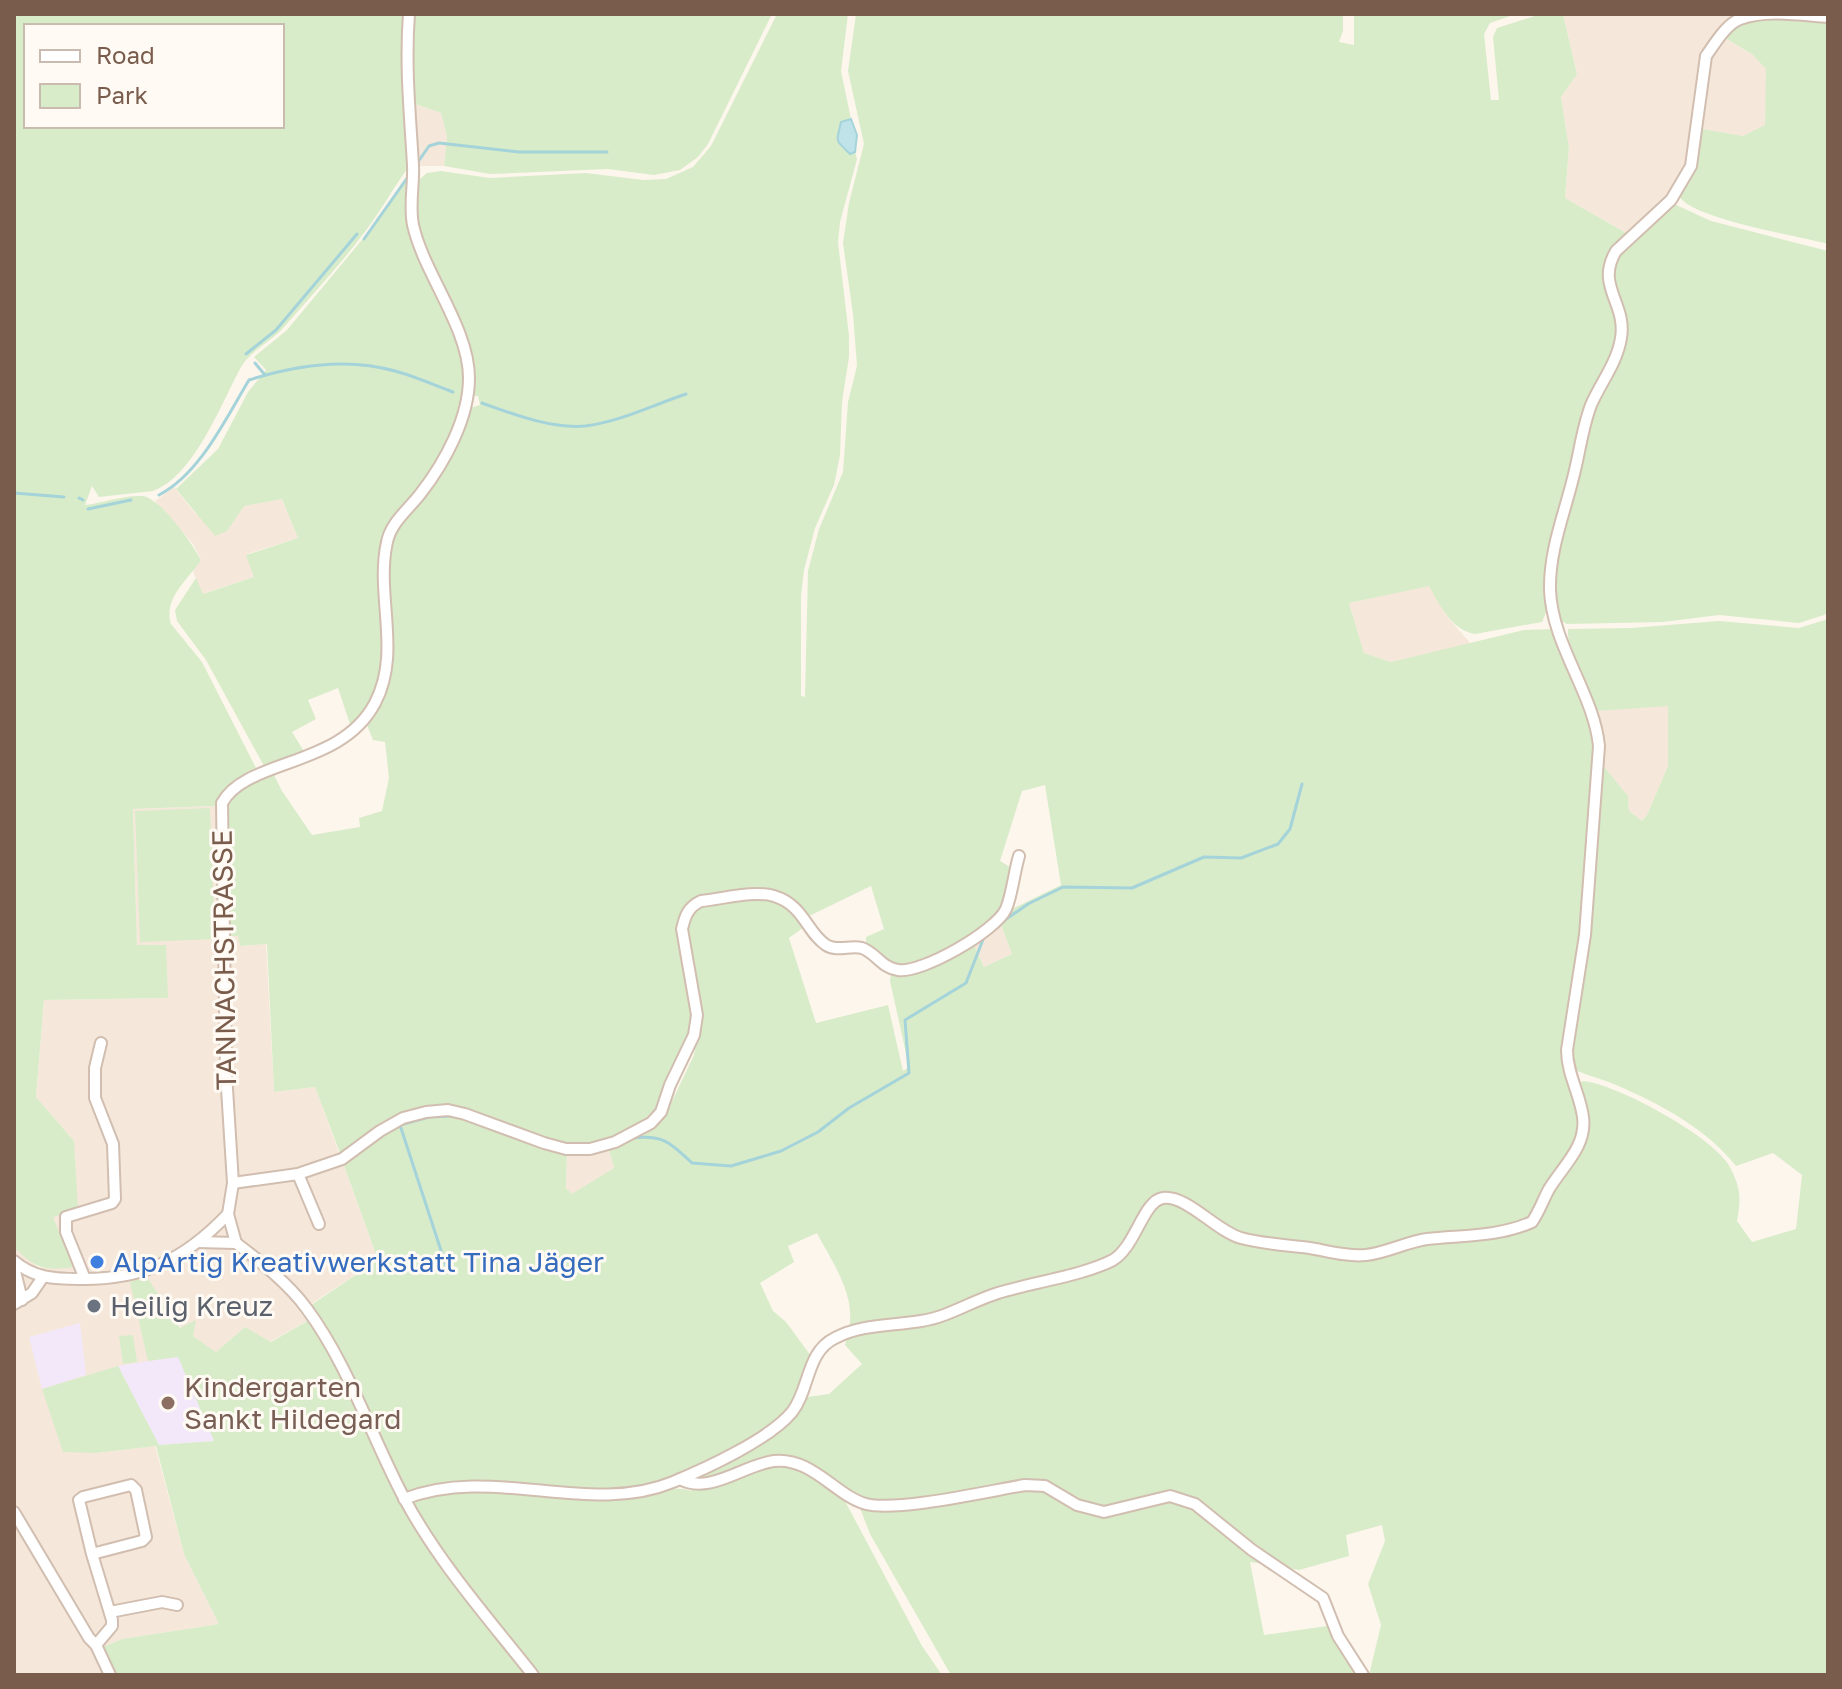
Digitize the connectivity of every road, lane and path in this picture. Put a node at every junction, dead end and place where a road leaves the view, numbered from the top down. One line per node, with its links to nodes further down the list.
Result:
1 (409, 14): 7 (street, TANNACHSTRASSE)
2 (1739, 17): 3 (street); 16 (street)
3 (1828, 17)
4 (1019, 856): 6 (street)
5 (101, 1043): 14 (street)
6 (298, 1174): 7 (street); 9 (street)
7 (233, 1183): 8 (street, TANNACHSTRASSE)
8 (228, 1214): 10 (street); 11 (street, TANNACHSTRASSE)
9 (319, 1224)
10 (198, 1242): 11 (street); 14 (street)
11 (236, 1243): 17 (street)
12 (14, 1264): 13 (street); 15 (street)
13 (43, 1277): 14 (street); 15 (street)
14 (85, 1279)
15 (18, 1302)
16 (680, 1479): 17 (street); 25 (street)
17 (404, 1499): 24 (street)
18 (14, 1512): 22 (street)
19 (92, 1554): 19 (street); 21 (street)
20 (177, 1605): 21 (street)
21 (110, 1612): 22 (street)
22 (96, 1645): 23 (street)
23 (110, 1675)
24 (533, 1675)
25 (1363, 1675)

